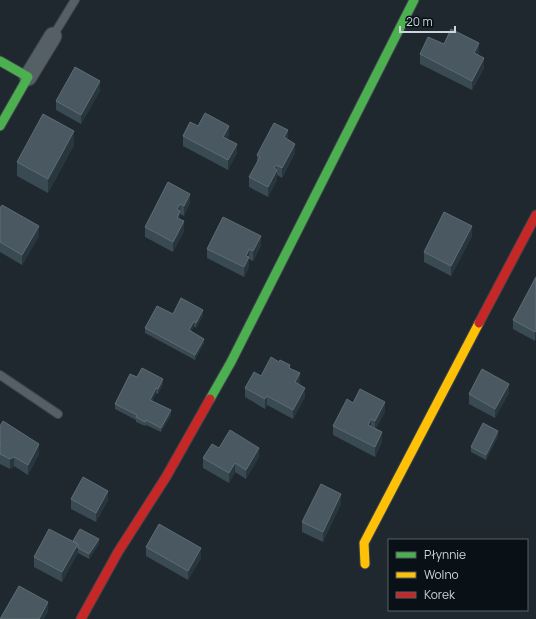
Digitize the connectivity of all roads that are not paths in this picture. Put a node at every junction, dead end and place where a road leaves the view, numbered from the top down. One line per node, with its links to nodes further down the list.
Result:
1 (75, 0): 3 (lane)
2 (414, 0): 11 (street)
3 (53, 36): 5 (street)
4 (0, 61): 5 (street)
5 (28, 77): 6 (street)
6 (0, 126)
7 (536, 214): 10 (street)
8 (0, 374): 9 (lane)
9 (58, 414)
10 (365, 564)
11 (81, 619)

